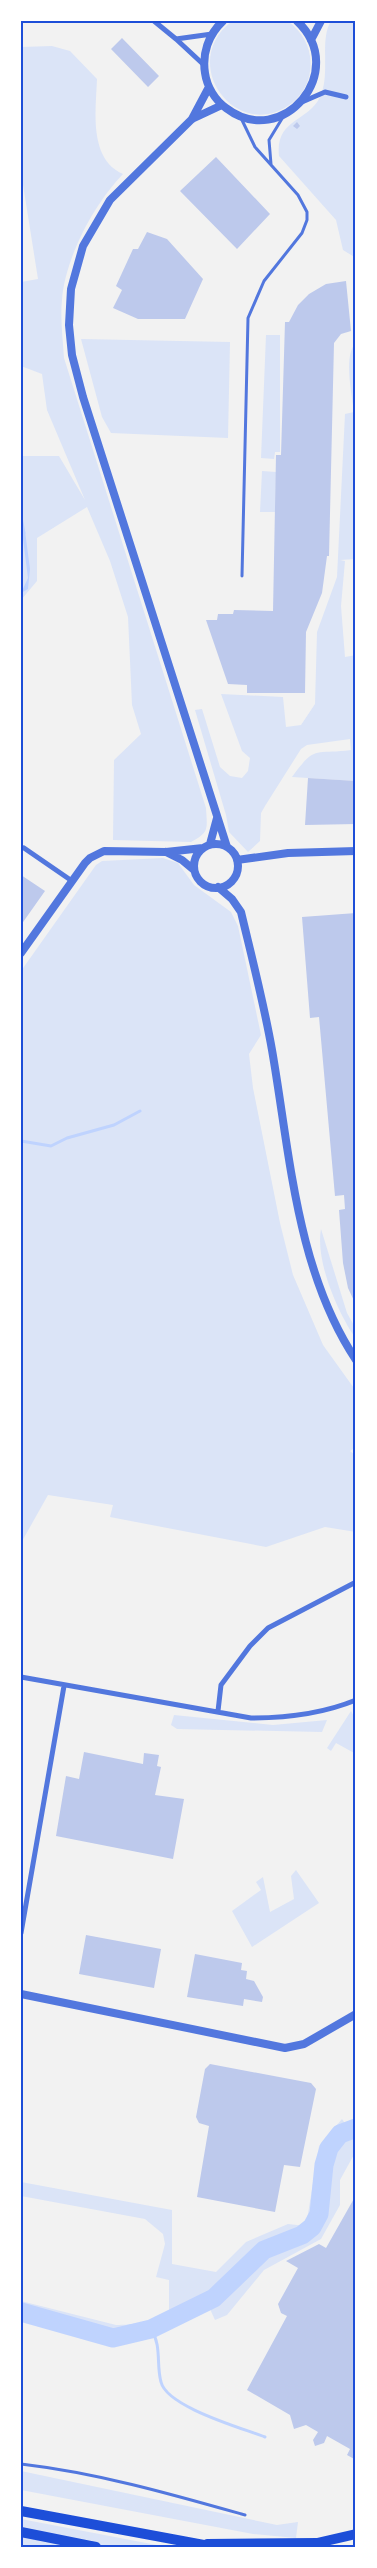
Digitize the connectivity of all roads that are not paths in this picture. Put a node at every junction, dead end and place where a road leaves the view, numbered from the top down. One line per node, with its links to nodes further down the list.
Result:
1 (154, 21): 6 (street)
2 (223, 21): 5 (street)
3 (297, 21): 7 (street)
4 (321, 21): 7 (street)
5 (212, 34): 6 (street); 8 (street)
6 (176, 39): 8 (street)
7 (311, 40): 11 (street)
8 (204, 65): 9 (street)
9 (209, 87): 12 (street); 15 (street)
10 (346, 97): 11 (street)
11 (301, 102): 13 (street)
12 (222, 105): 14 (street); 15 (street)
13 (284, 115): 14 (street); 16 (lane)
14 (240, 116): 16 (lane)
15 (192, 119): 18 (street)
16 (271, 165): 17 (lane)
17 (242, 576)
18 (217, 818): 19 (street); 20 (street)
19 (207, 846): 20 (street); 23 (street); 25 (street)
20 (227, 847): 24 (street)
21 (24, 848): 26 (street)
22 (356, 851): 24 (street)
23 (166, 852): 25 (street); 26 (street)
24 (237, 860): 27 (street)
25 (194, 870): 27 (street)
26 (72, 881): 28 (street)
27 (218, 887): 29 (street)
28 (21, 953)
29 (356, 1360)
30 (356, 1582): 34 (street)
31 (21, 1678): 32 (street)
32 (64, 1686): 34 (street); 35 (street)
33 (356, 1700): 34 (street)
34 (218, 1711)
35 (21, 1933)
36 (21, 1994): 37 (street)
37 (356, 2014)
38 (21, 2464): 40 (lane)
39 (21, 2511): 43 (highway)
40 (245, 2515)
41 (21, 2532): 44 (highway)
42 (356, 2534): 43 (highway)
43 (201, 2544): 45 (highway)
44 (96, 2547)
45 (215, 2547)

